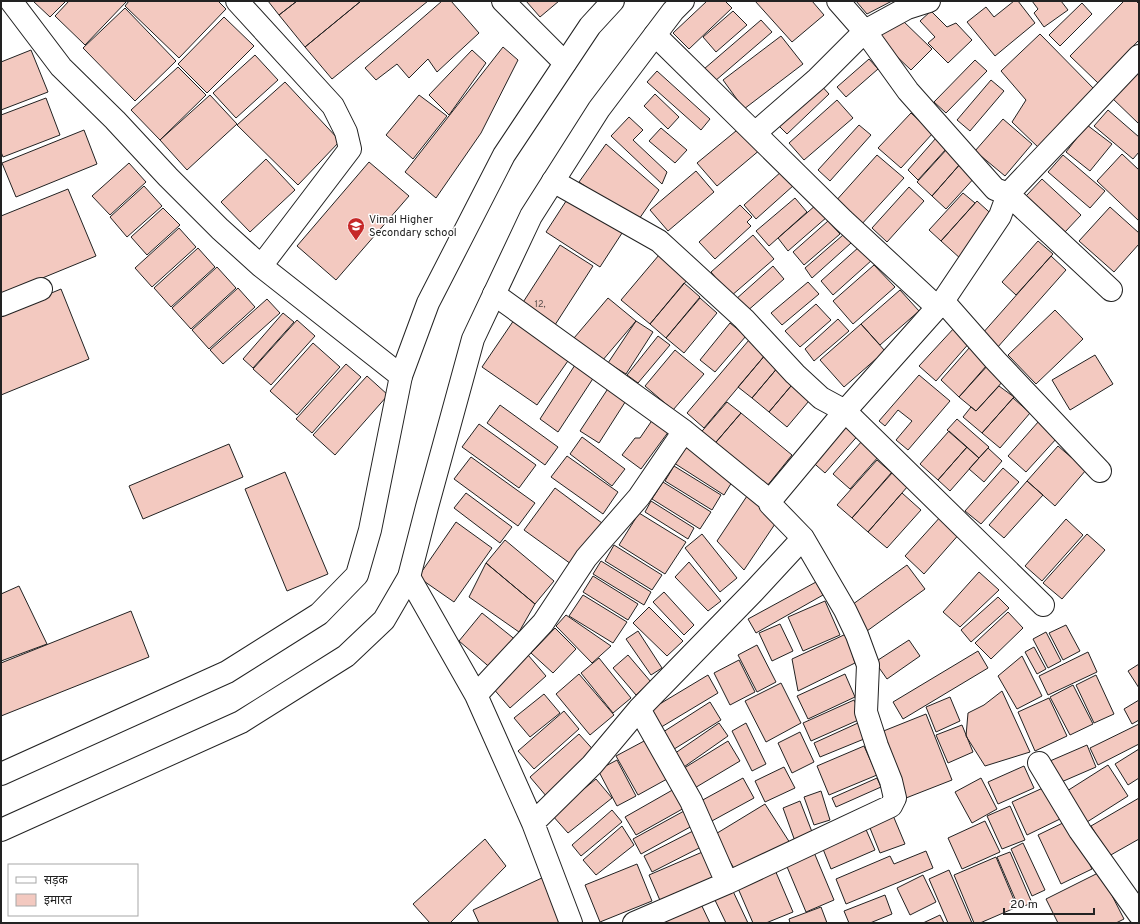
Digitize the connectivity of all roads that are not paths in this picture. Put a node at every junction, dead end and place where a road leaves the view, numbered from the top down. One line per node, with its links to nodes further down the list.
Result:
1 (11, 1): 15 (street)
2 (237, 1): 15 (street)
3 (503, 1): 11 (street)
4 (614, 1): 11 (street)
5 (683, 1): 9 (street)
6 (838, 1): 8 (street)
7 (929, 1): 8 (street)
8 (865, 31): 12 (street); 14 (street)
9 (655, 34): 12 (street); 13 (street)
10 (1139, 56): 14 (street)
11 (565, 63): 21 (street)
12 (755, 133): 19 (street)
13 (553, 181): 18 (street); 22 (street)
14 (1008, 194): 17 (street); 19 (street)
15 (260, 266): 21 (street)
16 (41, 289): 20 (street)
17 (1111, 290)
18 (494, 294): 23 (street); 27 (street)
19 (940, 304): 22 (street); 24 (street)
20 (1, 305)
21 (401, 376): 32 (street)
22 (845, 411): 25 (street); 28 (street)
23 (684, 431): 25 (street); 29 (street)
24 (1100, 471)
25 (770, 501): 26 (street)
26 (803, 538): 30 (street); 35 (street)
27 (409, 577): 29 (street); 34 (street)
28 (1043, 605)
29 (476, 695): 33 (street)
30 (639, 709): 33 (street); 35 (street)
31 (1039, 763): 36 (street)
32 (1, 774)
33 (533, 823): 37 (street)
34 (1, 830)
35 (728, 883): 38 (street)
36 (1139, 914)
37 (571, 923)
38 (634, 923)

